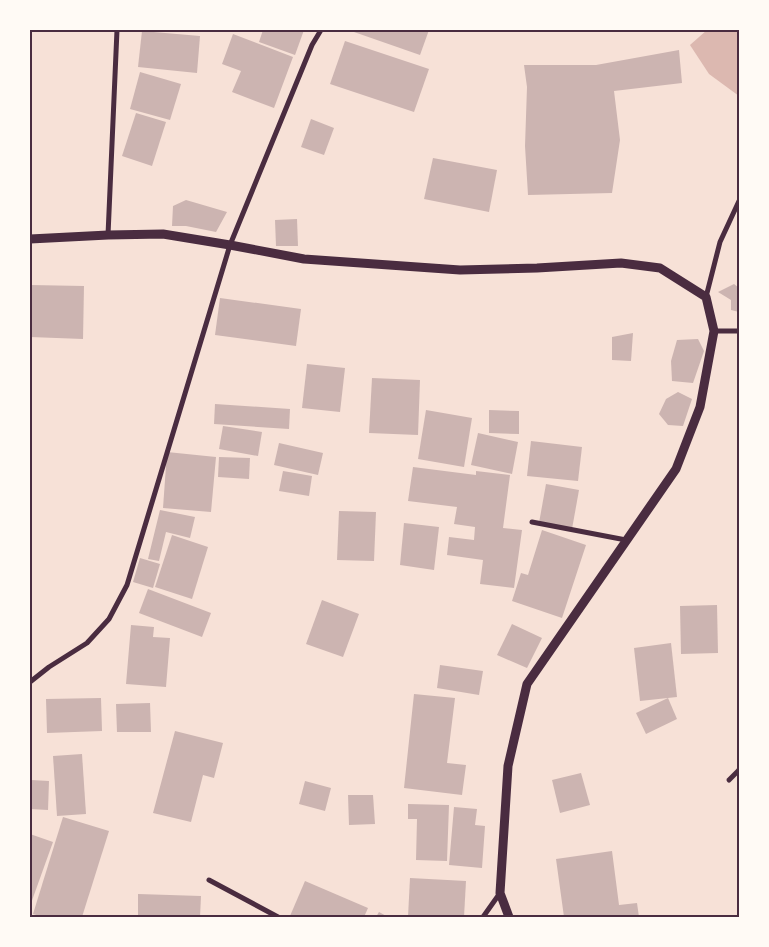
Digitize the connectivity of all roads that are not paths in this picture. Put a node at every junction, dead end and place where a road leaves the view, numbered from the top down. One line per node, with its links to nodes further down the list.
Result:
1 (117, 30): 4 (street)
2 (321, 30): 6 (street)
3 (739, 201): 7 (street)
4 (108, 235): 5 (street); 6 (street)
5 (30, 239)
6 (230, 245): 7 (street); 12 (street)
7 (706, 297): 8 (street)
8 (714, 331): 9 (street); 11 (street)
9 (739, 331)
10 (532, 522): 11 (street)
11 (626, 540): 16 (street)
12 (30, 682)
13 (739, 770): 14 (street)
14 (729, 780)
15 (210, 880): 17 (street)
16 (500, 893): 18 (street); 19 (street)
17 (278, 917)
18 (483, 917)
19 (509, 917)

